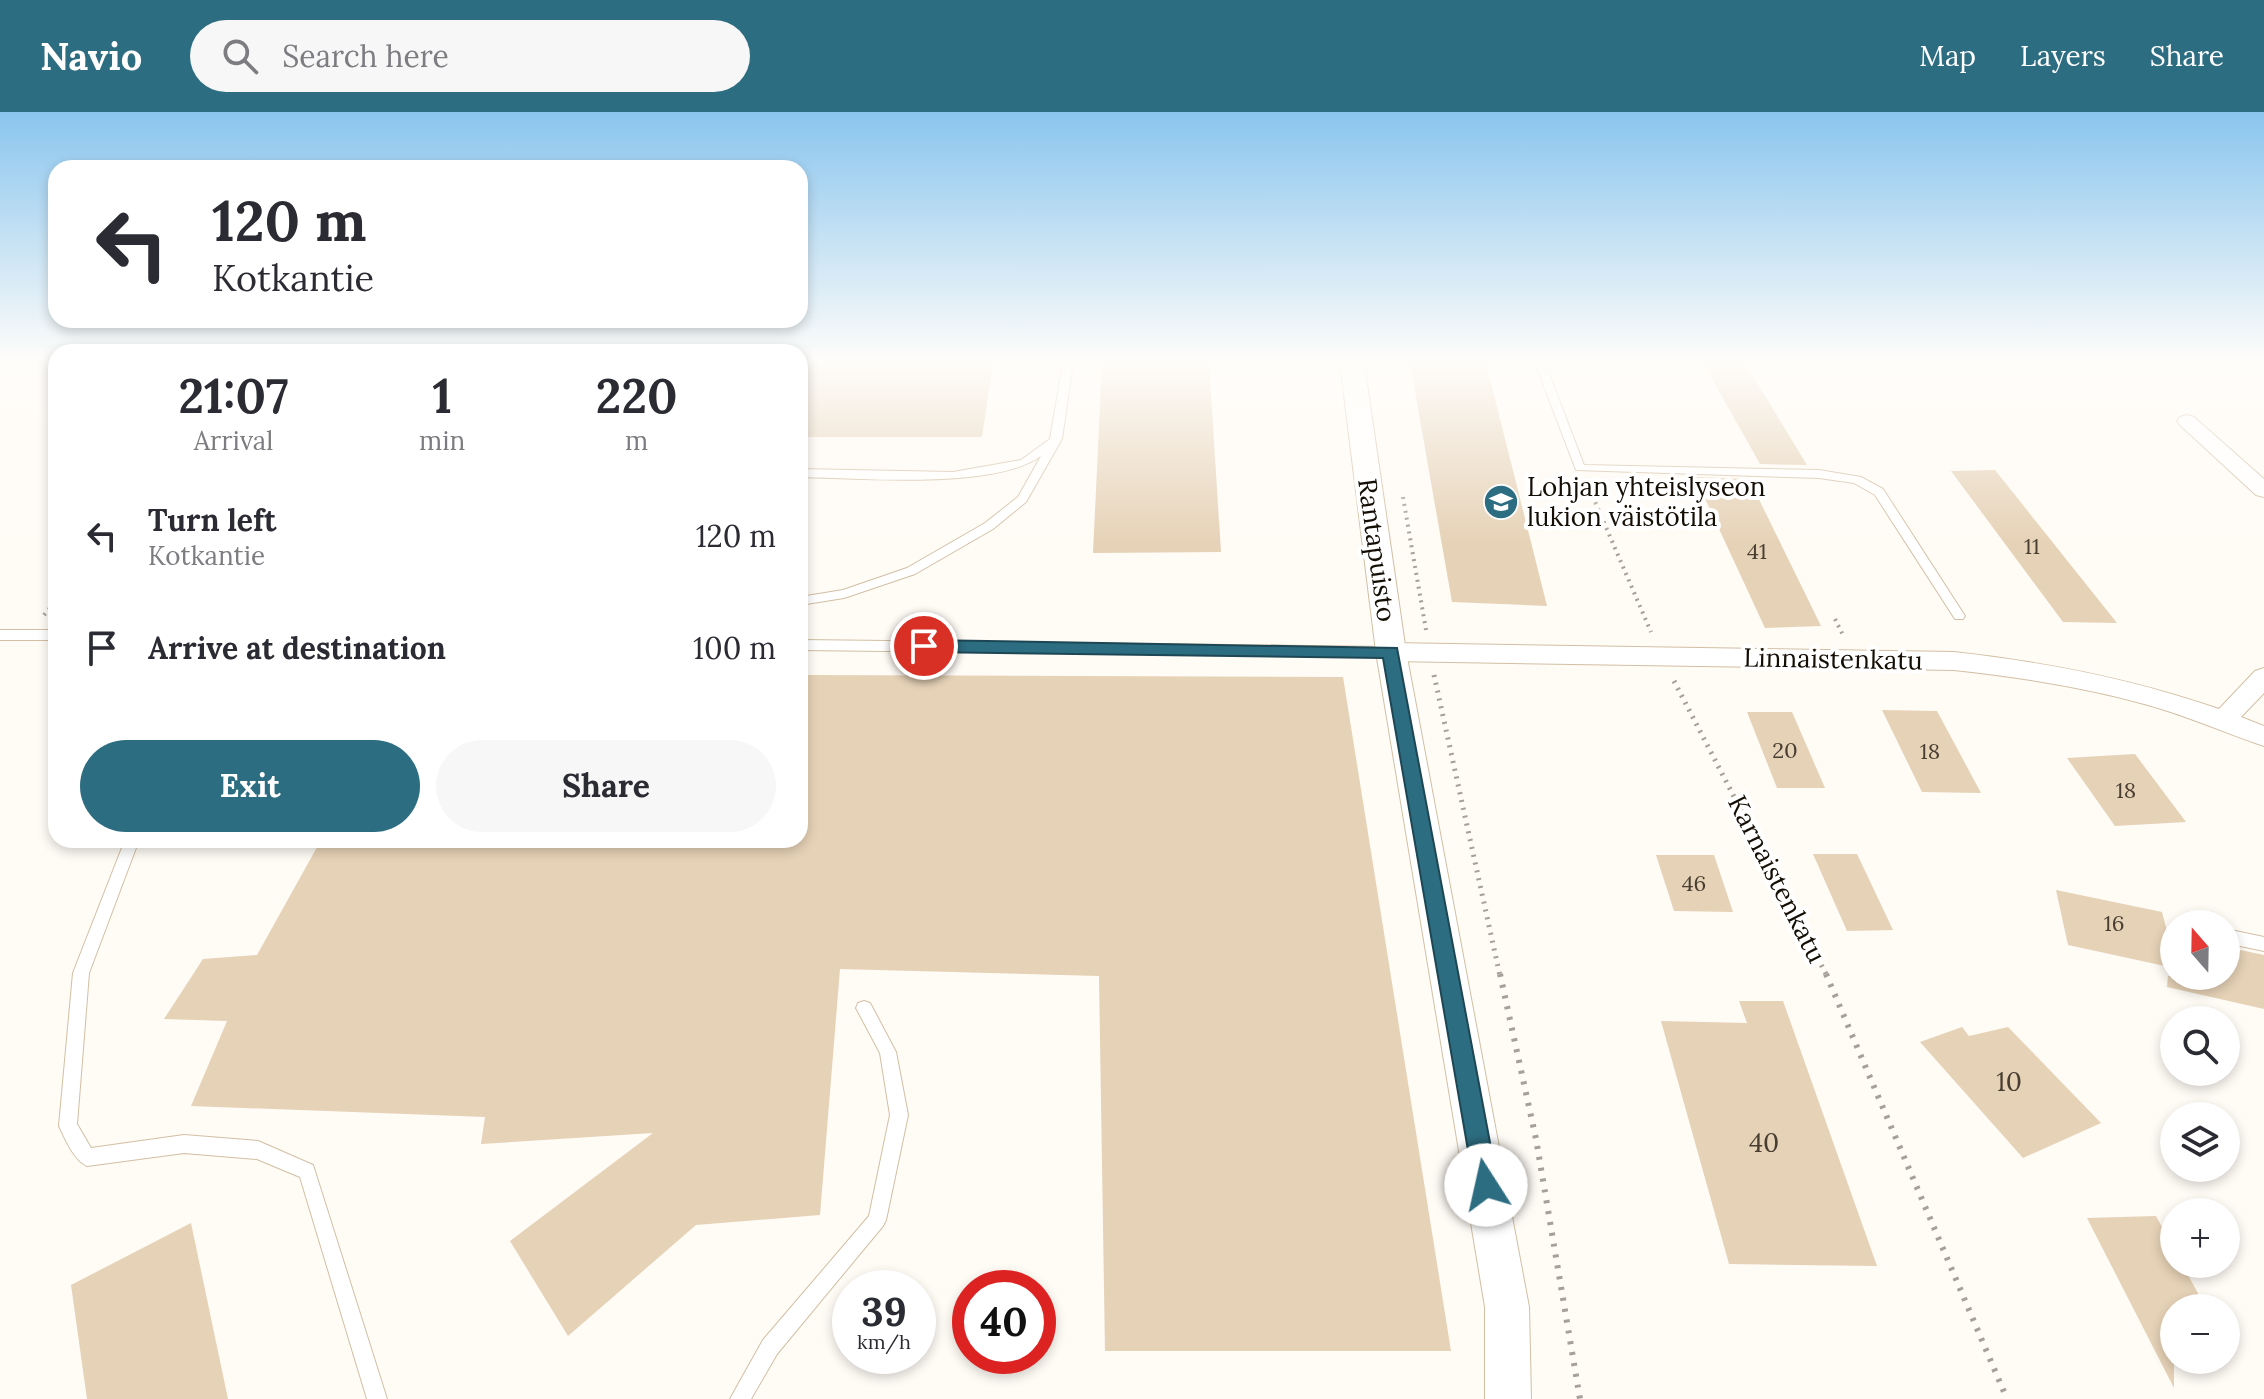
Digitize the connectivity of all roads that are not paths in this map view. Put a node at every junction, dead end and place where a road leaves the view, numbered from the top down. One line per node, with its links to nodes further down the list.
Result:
1 (1059, 423): 5 (lane)
2 (1360, 423): 13 (street, Rantapuisto)
3 (1563, 423): 9 (lane)
4 (2189, 423): 7 (street)
5 (1056, 439): 6 (lane); 8 (lane)
6 (808, 473)
7 (2264, 490)
8 (808, 600)
9 (1959, 616)
10 (0, 635): 11 (lane)
11 (48, 635)
12 (808, 645): 13 (lane)
13 (1391, 652): 15 (street, Linnaistenkatu); 23 (street, Rantapuisto)
14 (2264, 677): 15 (street)
15 (2224, 719): 16 (street, Linnaistenkatu)
16 (2264, 736)
17 (129, 848): 21 (lane)
18 (2240, 939): 19 (lane)
19 (2264, 944)
20 (864, 1008): 22 (lane)
21 (377, 1399)
22 (740, 1399)
23 (1508, 1399)

